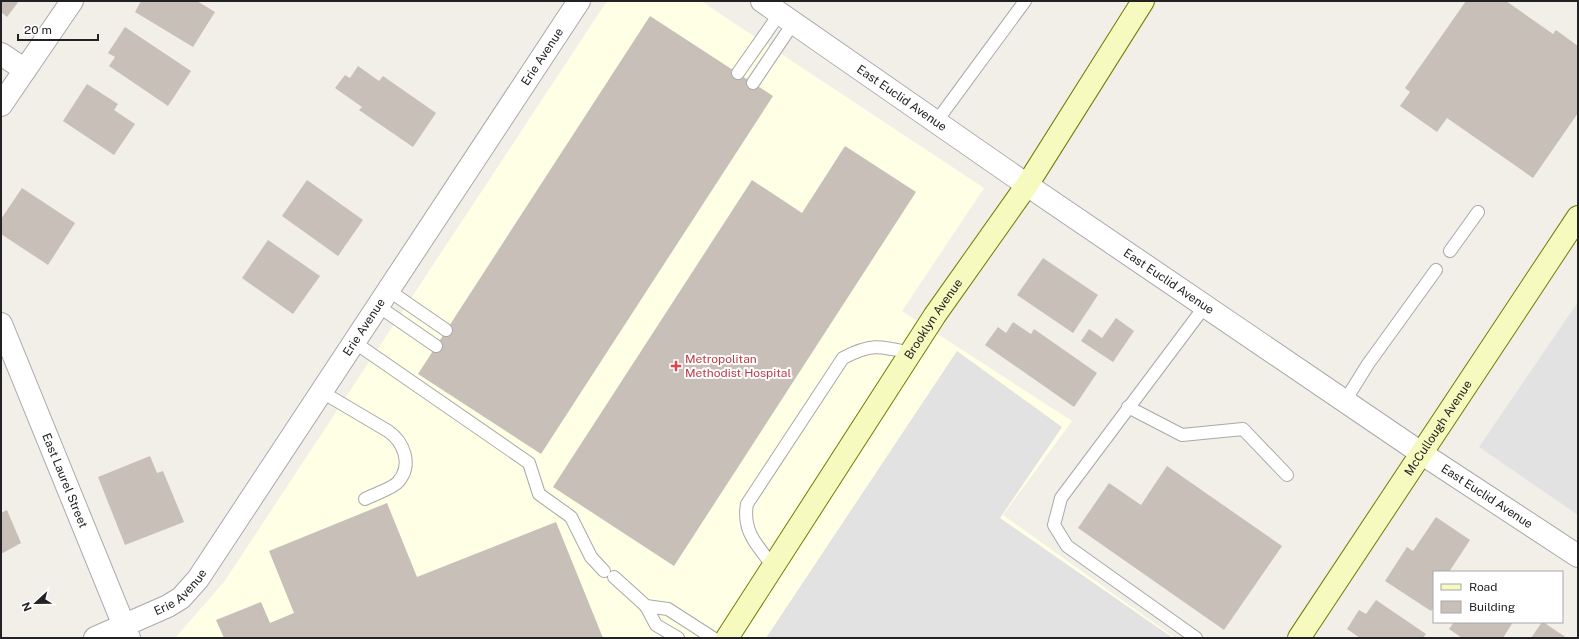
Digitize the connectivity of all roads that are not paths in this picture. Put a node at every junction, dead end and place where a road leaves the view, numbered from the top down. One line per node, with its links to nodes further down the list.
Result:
1 (72, 1): 8 (street)
2 (579, 1): 18 (street, Erie Avenue)
3 (762, 1): 6 (street, East Euclid Avenue)
4 (1025, 1): 12 (lane)
5 (1143, 1): 13 (main road, Brooklyn Avenue)
6 (787, 18): 9 (lane); 10 (lane); 12 (street, East Euclid Avenue)
7 (1, 54): 8 (street)
8 (25, 70): 11 (street)
9 (738, 73)
10 (753, 83)
11 (1, 105)
12 (936, 122): 13 (street, East Euclid Avenue)
13 (1027, 185): 19 (street, East Euclid Avenue); 24 (main road, Brooklyn Avenue)
14 (1478, 212): 16 (lane)
15 (1578, 218): 28 (main road, McCullough Avenue)
16 (1450, 251)
17 (1436, 270): 26 (lane)
18 (383, 298): 21 (lane); 22 (street, Erie Avenue); 23 (lane)
19 (1205, 306): 26 (street, East Euclid Avenue); 27 (lane)
20 (1, 324): 34 (street, East Laurel Street)
21 (446, 330)
22 (354, 342): 25 (street, Erie Avenue); 33 (lane)
23 (436, 346)
24 (911, 352): 32 (main road, Brooklyn Avenue); 32 (lane)
25 (322, 392): 30 (lane); 34 (street, Erie Avenue)
26 (1345, 401): 28 (street, East Euclid Avenue)
27 (1128, 407): 29 (lane); 39 (lane)
28 (1421, 453): 31 (street, East Euclid Avenue); 40 (main road, McCullough Avenue)
29 (1287, 475)
30 (365, 499)
31 (1578, 556)
32 (773, 566): 38 (main road, Brooklyn Avenue)
33 (646, 606): 36 (lane); 37 (lane)
34 (126, 632): 35 (street, Erie Avenue)
35 (95, 638)
36 (678, 638)
37 (713, 638)
38 (727, 638)
39 (1196, 638)
40 (1299, 638)

